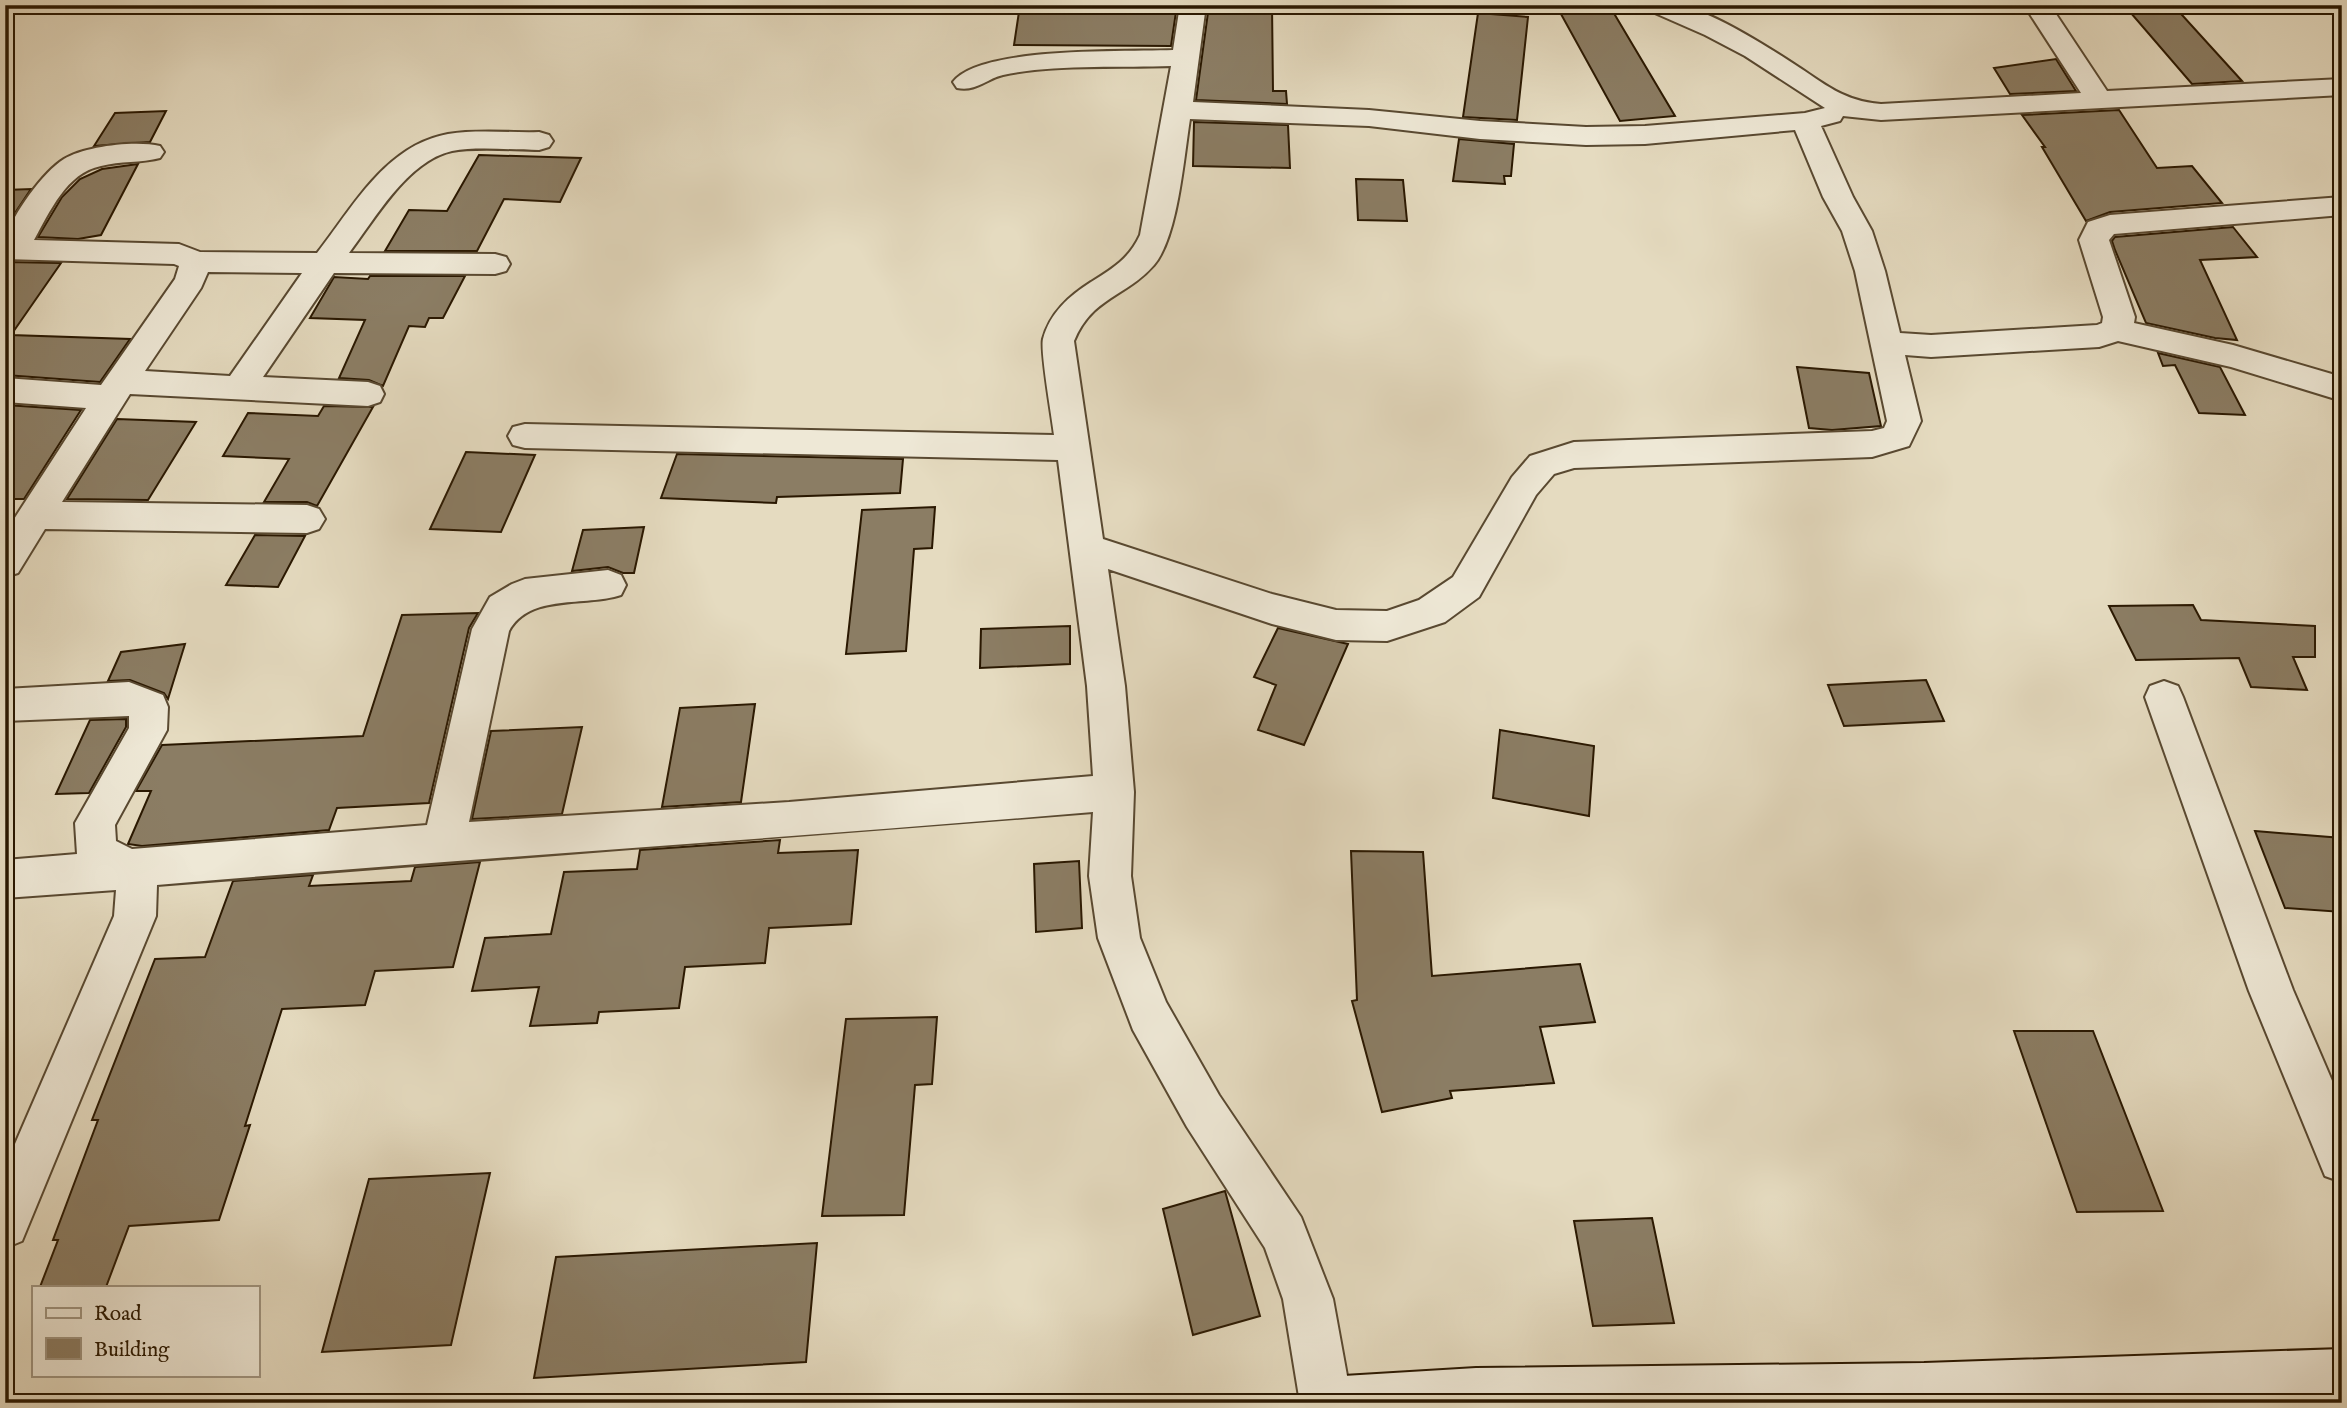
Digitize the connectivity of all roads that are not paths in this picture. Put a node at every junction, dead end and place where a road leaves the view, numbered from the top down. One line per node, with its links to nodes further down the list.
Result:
1 (1193, 5): 4 (street)
2 (1657, 5): 9 (street)
3 (2037, 5): 7 (street)
4 (1184, 58): 5 (street); 8 (street)
5 (967, 82)
6 (2342, 87): 7 (street)
7 (2099, 100): 9 (street)
8 (1178, 110): 10 (street); 26 (street)
9 (1852, 110): 10 (street)
10 (1805, 121): 19 (street)
11 (539, 141): 16 (street)
12 (150, 152): 14 (street)
13 (2342, 206): 18 (street)
14 (10, 249): 15 (street)
15 (196, 262): 16 (street); 23 (street)
16 (325, 263): 17 (street); 20 (street)
17 (495, 264)
18 (2117, 330): 19 (street); 21 (street)
19 (1888, 343): 29 (street)
20 (238, 389): 23 (street); 24 (street)
21 (2342, 389)
22 (5, 390): 23 (street)
23 (116, 390): 27 (street)
24 (368, 394)
25 (525, 436): 26 (street)
26 (1071, 447): 29 (street)
27 (35, 515): 28 (street); 30 (street)
28 (307, 519)
29 (1088, 548): 34 (street)
30 (5, 563)
31 (608, 585): 35 (street)
32 (2164, 697): 38 (street)
33 (5, 705): 36 (street)
34 (1114, 792): 35 (street); 43 (street)
35 (444, 842): 36 (street)
36 (127, 868): 37 (street); 39 (street)
37 (5, 880)
38 (2342, 1158)
39 (5, 1224)
40 (2342, 1374): 41 (street)
41 (1926, 1396): 42 (street)
42 (1394, 1400): 43 (street)
43 (1326, 1403)

